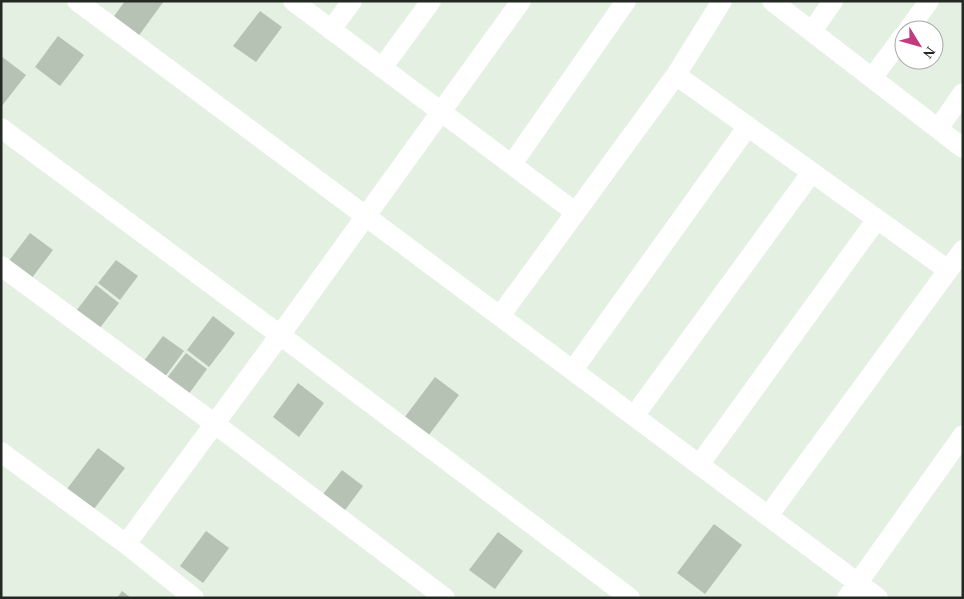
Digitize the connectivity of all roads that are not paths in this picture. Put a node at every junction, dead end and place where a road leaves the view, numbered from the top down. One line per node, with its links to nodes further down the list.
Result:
1 (77, 1): 27 (street)
2 (293, 1): 12 (street)
3 (352, 1): 12 (street)
4 (430, 1): 15 (street)
5 (521, 1): 19 (street)
6 (626, 1): 24 (street)
7 (722, 1): 16 (street)
8 (772, 1): 13 (street)
9 (833, 1): 13 (street)
10 (929, 1): 11 (street)
11 (915, 20)
12 (331, 30): 15 (street)
13 (812, 31): 17 (street)
14 (894, 48): 17 (street)
15 (382, 68): 19 (street)
16 (676, 75): 20 (street); 26 (street)
17 (872, 78): 22 (street)
18 (963, 93): 22 (street)
19 (441, 112): 24 (street); 27 (street)
20 (748, 126): 25 (street); 34 (street)
21 (1, 128): 33 (street)
22 (938, 129): 23 (street)
23 (963, 148)
24 (512, 164): 26 (street)
25 (812, 172): 28 (street); 35 (street)
26 (575, 212): 32 (street)
27 (366, 216): 32 (street); 33 (street)
28 (877, 219): 31 (street); 39 (street)
29 (963, 250): 31 (street)
30 (1, 266): 36 (street)
31 (948, 270): 40 (street)
32 (500, 316): 34 (street)
33 (280, 335): 36 (street); 45 (street)
34 (573, 370): 35 (street)
35 (634, 416): 39 (street)
36 (215, 424): 41 (street); 44 (street)
37 (963, 435): 42 (street)
38 (1, 452): 41 (street)
39 (699, 464): 40 (street)
40 (768, 516): 42 (street)
41 (126, 544): 43 (street)
42 (852, 590): 46 (street)
43 (194, 598)
44 (445, 598)
45 (630, 598)
46 (878, 598)

